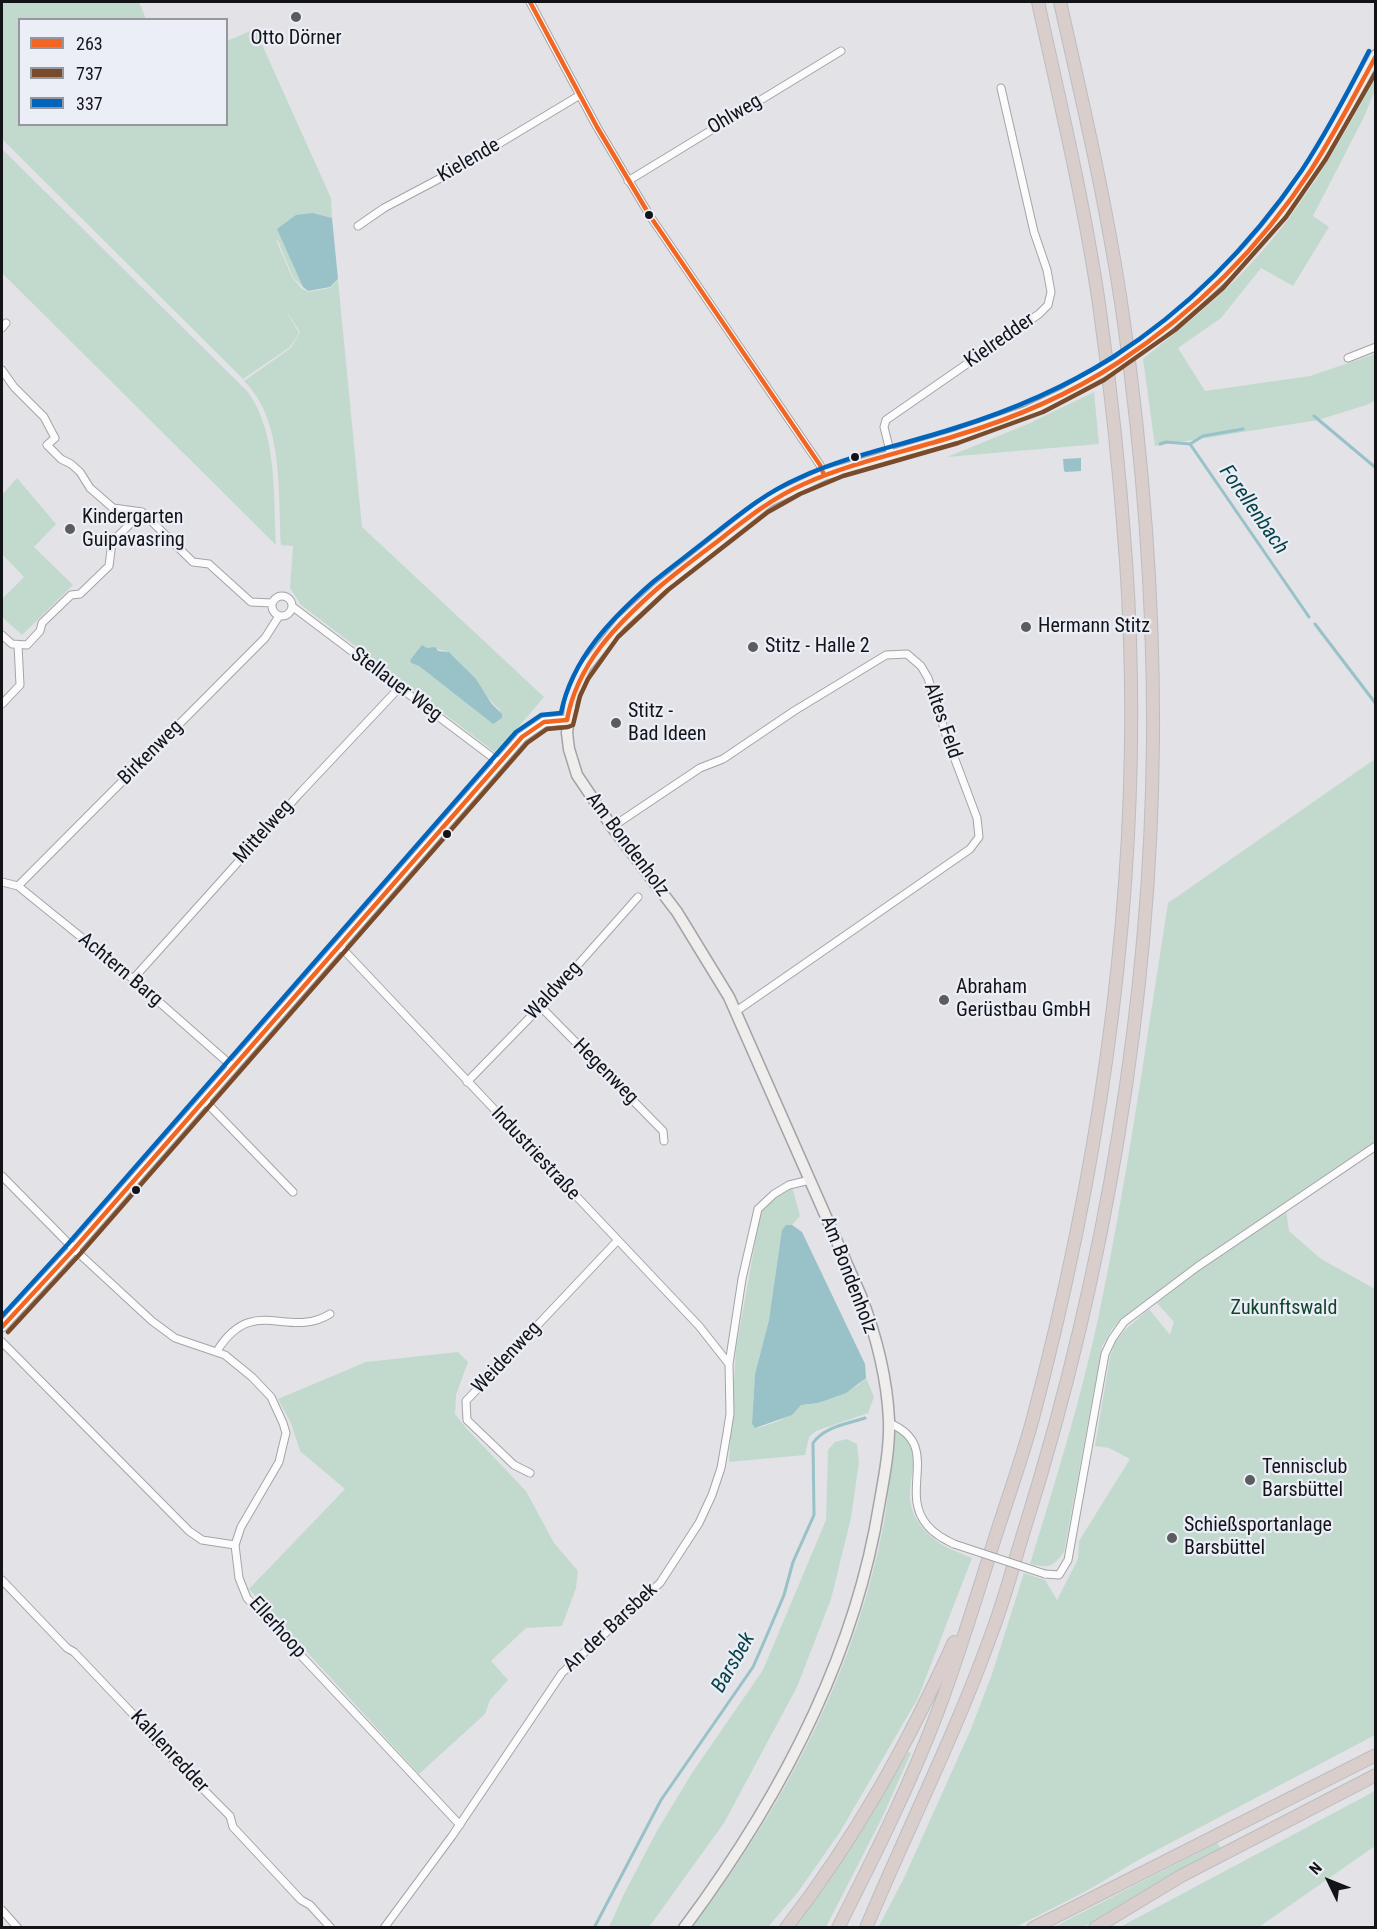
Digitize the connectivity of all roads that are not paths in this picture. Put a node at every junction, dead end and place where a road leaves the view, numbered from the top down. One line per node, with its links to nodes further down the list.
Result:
1 (530, 2): 7 (street)
2 (1038, 2): 52 (highway)
3 (1060, 2): 56 (highway)
4 (841, 51): 8 (street, Ohlweg)
5 (1376, 55): 13 (main road, Am Bondenholz, bridge)
6 (1001, 88): 13 (street, Kielredder)
7 (579, 95): 8 (street); 9 (street, Kielende)
8 (628, 181): 14 (street)
9 (358, 226)
10 (1376, 347): 11 (street)
11 (1348, 358)
12 (2, 370): 15 (street)
13 (891, 455): 14 (main road, Am Bondenholz)
14 (825, 475): 23 (main road, Am Bondenholz)
15 (141, 512): 16 (street); 20 (street)
16 (272, 603): 17 (street, Stellauer Weg); 18 (street)
17 (293, 607): 18 (street); 21 (street, Stellauer Weg)
18 (279, 616): 27 (street, Birkenweg)
19 (2, 636): 20 (street)
20 (18, 645): 22 (street)
21 (399, 688): 24 (street, Stellauer Weg); 30 (street, Mittelweg)
22 (2, 704)
23 (567, 720): 24 (street); 25 (main road, Am Bondenholz)
24 (500, 763): 29 (street)
25 (612, 827): 32 (main road, Am Bondenholz); 32 (street, Altes Feld)
26 (2, 882): 27 (street, Achtern Barg)
27 (18, 886): 30 (street, Achtern Barg)
28 (638, 897): 31 (street, Waldweg)
29 (339, 945): 33 (street); 34 (street, Industriestraße)
30 (133, 979): 33 (street, Achtern Barg)
31 (540, 1006): 34 (street, Waldweg); 36 (street, Hegenweg)
32 (735, 1012): 39 (main road, Am Bondenholz)
33 (233, 1067): 35 (street)
34 (467, 1082): 41 (street, Industriestraße)
35 (204, 1100): 40 (street); 42 (street)
36 (664, 1141)
37 (1376, 1146): 48 (street, bridge)
38 (2, 1176): 42 (street)
39 (810, 1180): 47 (street, An der Barsbek); 48 (main road, Am Bondenholz)
40 (293, 1192)
41 (617, 1241): 47 (street, Industriestraße); 49 (street, Weidenweg)
42 (74, 1249): 44 (street); 46 (street)
43 (330, 1314): 46 (street)
44 (2, 1327)
45 (2, 1342): 50 (street)
46 (217, 1351): 50 (street)
47 (729, 1364): 55 (street, An der Barsbek)
48 (889, 1423): 61 (main road, Am Bondenholz)
49 (530, 1473)
50 (234, 1545): 55 (street, Ellerhoop)
51 (2, 1580): 59 (street, Kahlenredder)
52 (981, 1580): 62 (highway); 63 (highway)
53 (1376, 1755): 66 (highway)
54 (1376, 1775): 67 (highway)
55 (460, 1825): 60 (street, An der Barsbek)
56 (885, 1883): 64 (highway); 65 (highway)
57 (2, 1910): 58 (street)
58 (18, 1928)
59 (331, 1928)
60 (384, 1928)
61 (684, 1928)
62 (786, 1928)
63 (838, 1928)
64 (857, 1928)
65 (866, 1928)
66 (1033, 1928)
67 (1095, 1928)

